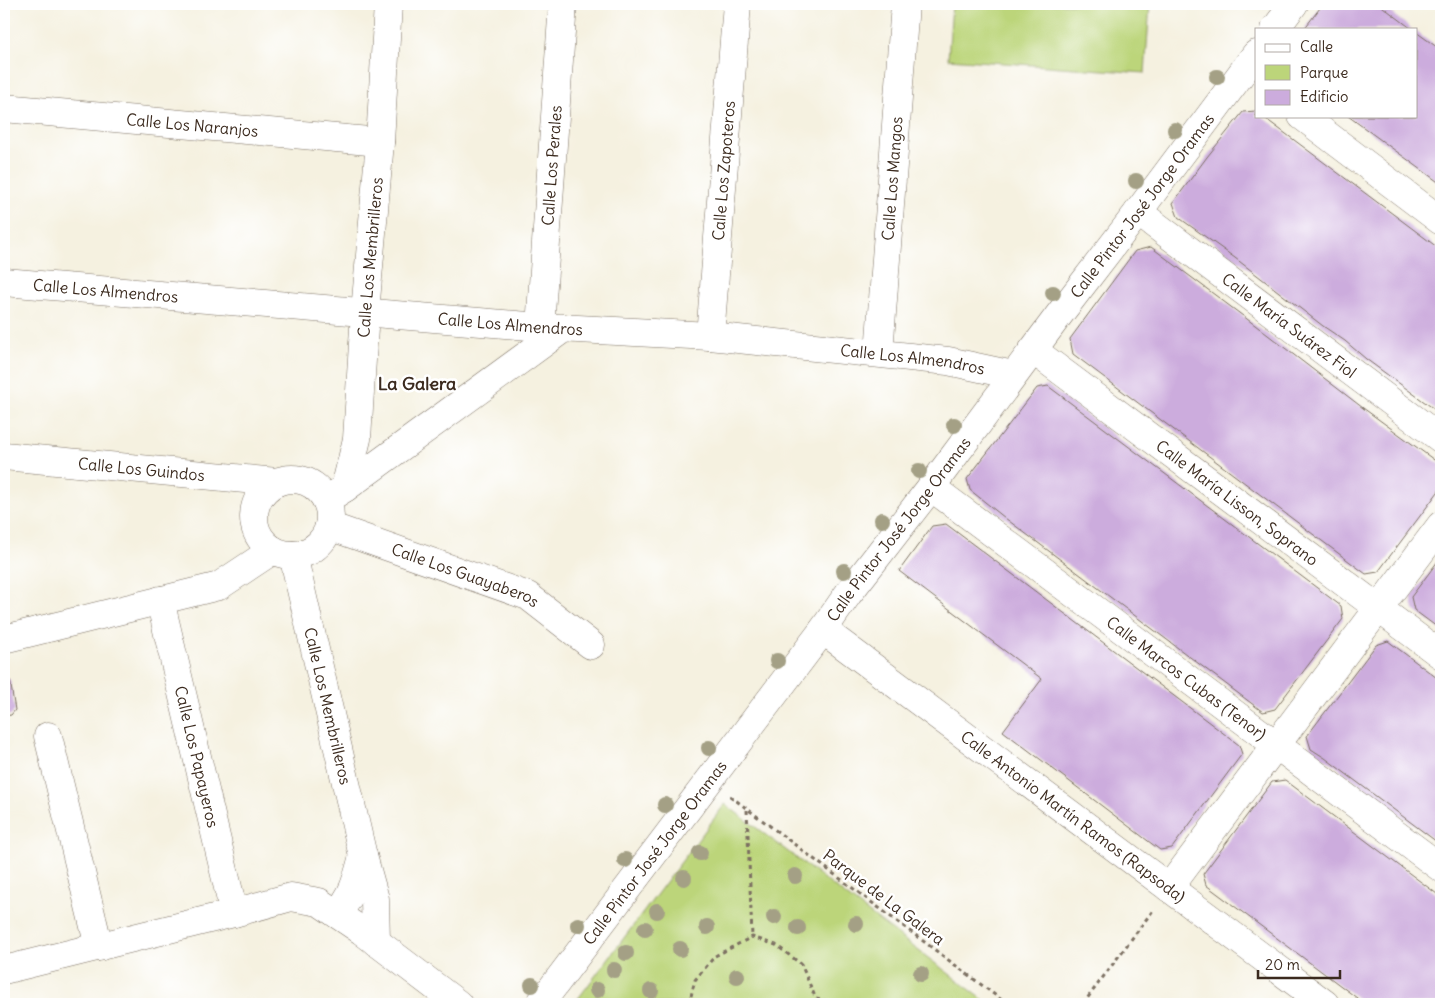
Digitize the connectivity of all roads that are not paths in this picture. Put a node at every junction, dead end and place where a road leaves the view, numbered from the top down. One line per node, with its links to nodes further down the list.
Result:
1 (388, 4): 10 (street, Calle Los Membrilleros)
2 (563, 4): 15 (street, Calle Los Perales)
3 (737, 4): 16 (street, Calle Los Zapoteros)
4 (905, 4): 18 (street, Calle Los Mangos)
5 (1294, 4): 6 (street)
6 (1277, 28)
7 (1252, 70): 11 (street, Calle Pintor José Jorge Oramas)
8 (4, 108): 10 (street, Calle Los Naranjos)
9 (1305, 118): 12 (street)
10 (380, 142): 14 (street, Calle Los Membrilleros)
11 (1138, 212): 17 (street, Calle Pintor José Jorge Oramas); 20 (street, Calle María Suárez Fiol)
12 (1441, 221)
13 (4, 282): 14 (street, Calle Los Almendros)
14 (365, 312): 15 (street, Calle Los Almendros); 24 (street, Calle Los Membrilleros)
15 (552, 327): 16 (street, Calle Los Almendros); 24 (street)
16 (710, 336): 18 (street, Calle Los Almendros)
17 (1033, 350): 19 (street, Calle Pintor José Jorge Oramas); 29 (street, Calle María Lisson, Soprano)
18 (879, 353): 19 (street, Calle Los Almendros)
19 (1013, 375): 23 (street, Calle Pintor José Jorge Oramas)
20 (1441, 439)
21 (4, 456): 22 (street, Calle Los Guindos)
22 (277, 482): 24 (street); 27 (street)
23 (931, 487): 30 (street, Calle Pintor José Jorge Oramas); 35 (street, Calle Marcos Cubas (Tenor))
24 (336, 494): 26 (street)
25 (1441, 525): 29 (street)
26 (329, 526): 27 (street); 32 (street, Calle Los Guayaberos)
27 (283, 553): 28 (street); 36 (street, Calle Los Membrilleros)
28 (160, 600): 31 (street); 39 (street, Calle Los Papayeros)
29 (1379, 608): 33 (street, Calle María Lisson, Soprano); 35 (street)
30 (822, 630): 38 (street, Calle Antonio Martín Ramos (Rapsoda)); 45 (street, Calle Pintor José Jorge Oramas)
31 (4, 639)
32 (591, 646)
33 (1441, 655)
34 (48, 736): 42 (street)
35 (1276, 745): 37 (street, Calle Marcos Cubas (Tenor)); 38 (street)
36 (363, 856): 40 (street, Calle Los Membrilleros); 41 (street, Calle Los Membrilleros)
37 (1441, 868)
38 (1169, 888): 46 (street, Calle Antonio Martín Ramos (Rapsoda))
39 (234, 913): 40 (street); 42 (street)
40 (337, 914): 41 (street)
41 (376, 942): 44 (street)
42 (99, 947): 43 (street)
43 (4, 970)
44 (458, 1004)
45 (540, 1004)
46 (1325, 1004)

